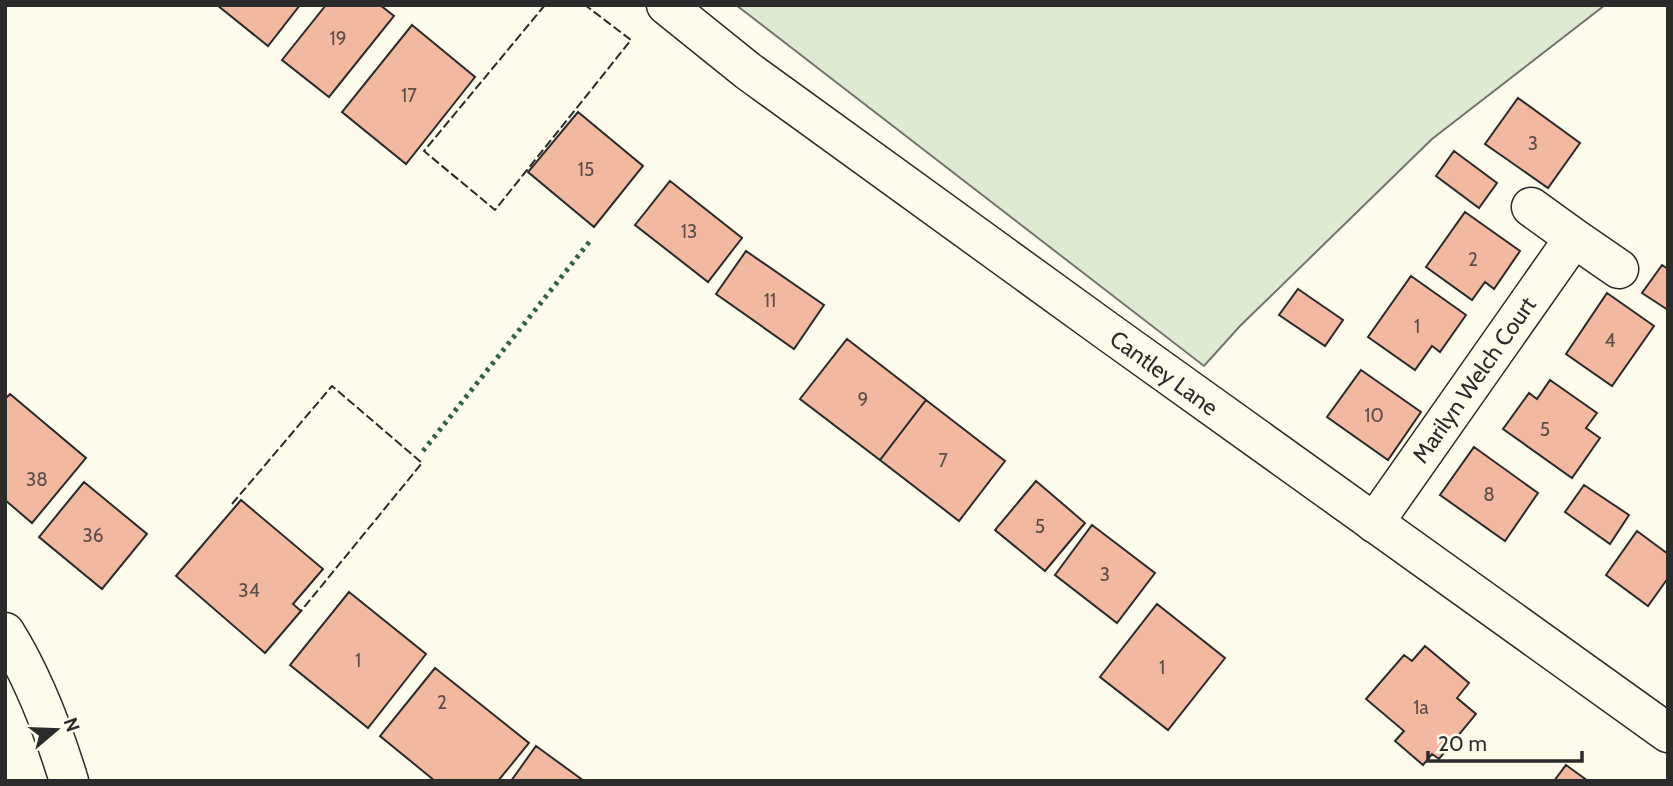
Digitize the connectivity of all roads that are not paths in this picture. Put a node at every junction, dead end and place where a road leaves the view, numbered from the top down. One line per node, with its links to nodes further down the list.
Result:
1 (666, 5): 5 (street, Cantley Lane)
2 (1531, 207): 3 (street)
3 (1574, 238): 4 (street); 5 (street, Marilyn Welch Court)
4 (1619, 270)
5 (1374, 523): 7 (street, Cantley Lane)
6 (5, 632): 8 (street)
7 (1668, 733)
8 (69, 781)

